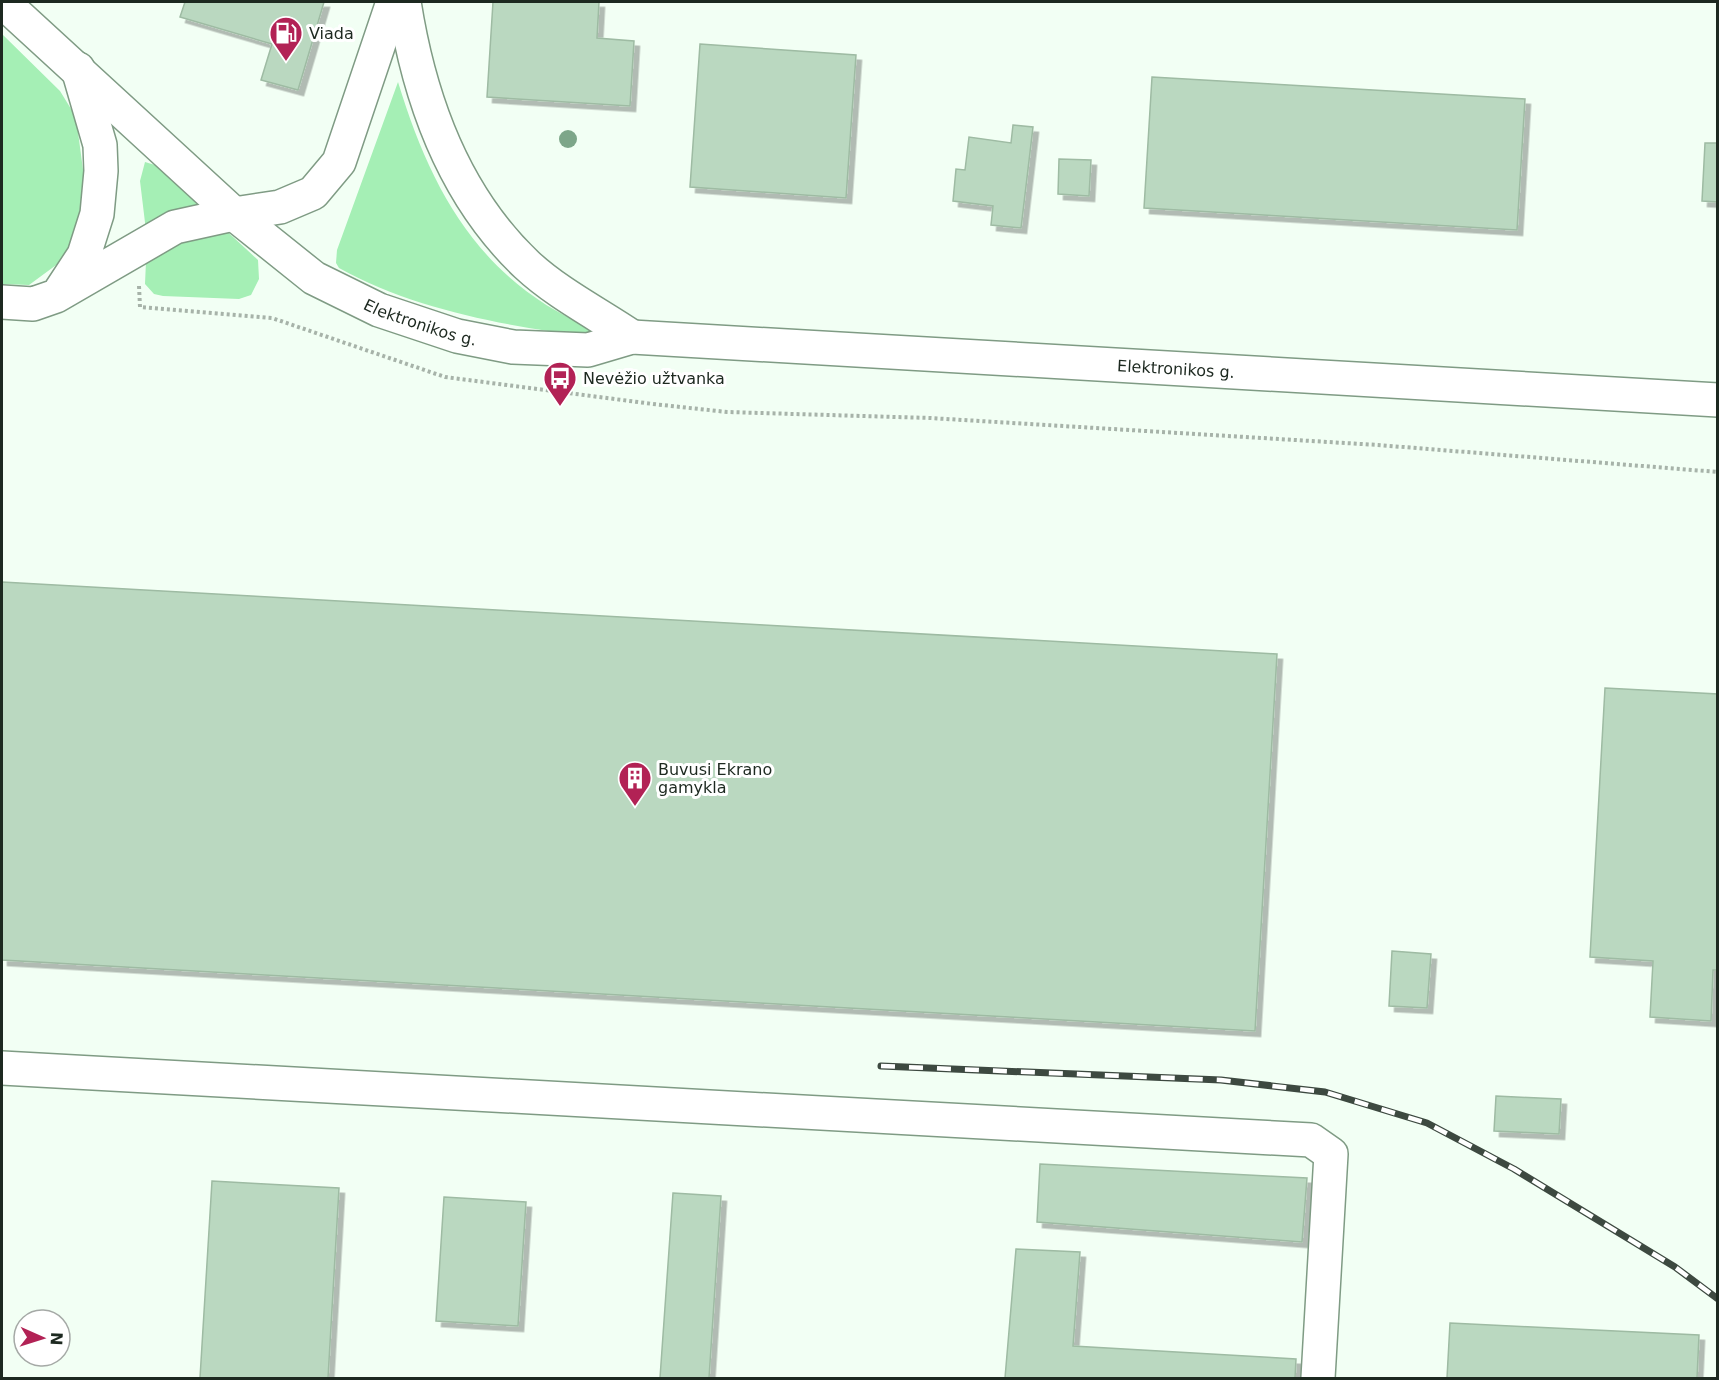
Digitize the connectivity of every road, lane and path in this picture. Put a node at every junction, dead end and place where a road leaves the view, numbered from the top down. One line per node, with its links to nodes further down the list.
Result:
1 (3, 2): 5 (main road, Elektronikos g.)
2 (32, 2): 5 (main road)
3 (393, 2): 7 (main road)
4 (404, 2): 11 (main road)
5 (43, 37): 6 (main road, Elektronikos g.)
6 (78, 69): 7 (main road, Elektronikos g.); 9 (main road)
7 (234, 214): 8 (main road); 11 (main road, Elektronikos g.)
8 (137, 248): 9 (main road); 13 (path)
9 (56, 296): 10 (main road)
10 (2, 302)
11 (632, 338): 12 (main road, Elektronikos g.)
12 (1718, 400)
13 (1718, 472)
14 (2, 1068): 15 (main road)
15 (1318, 1378)

